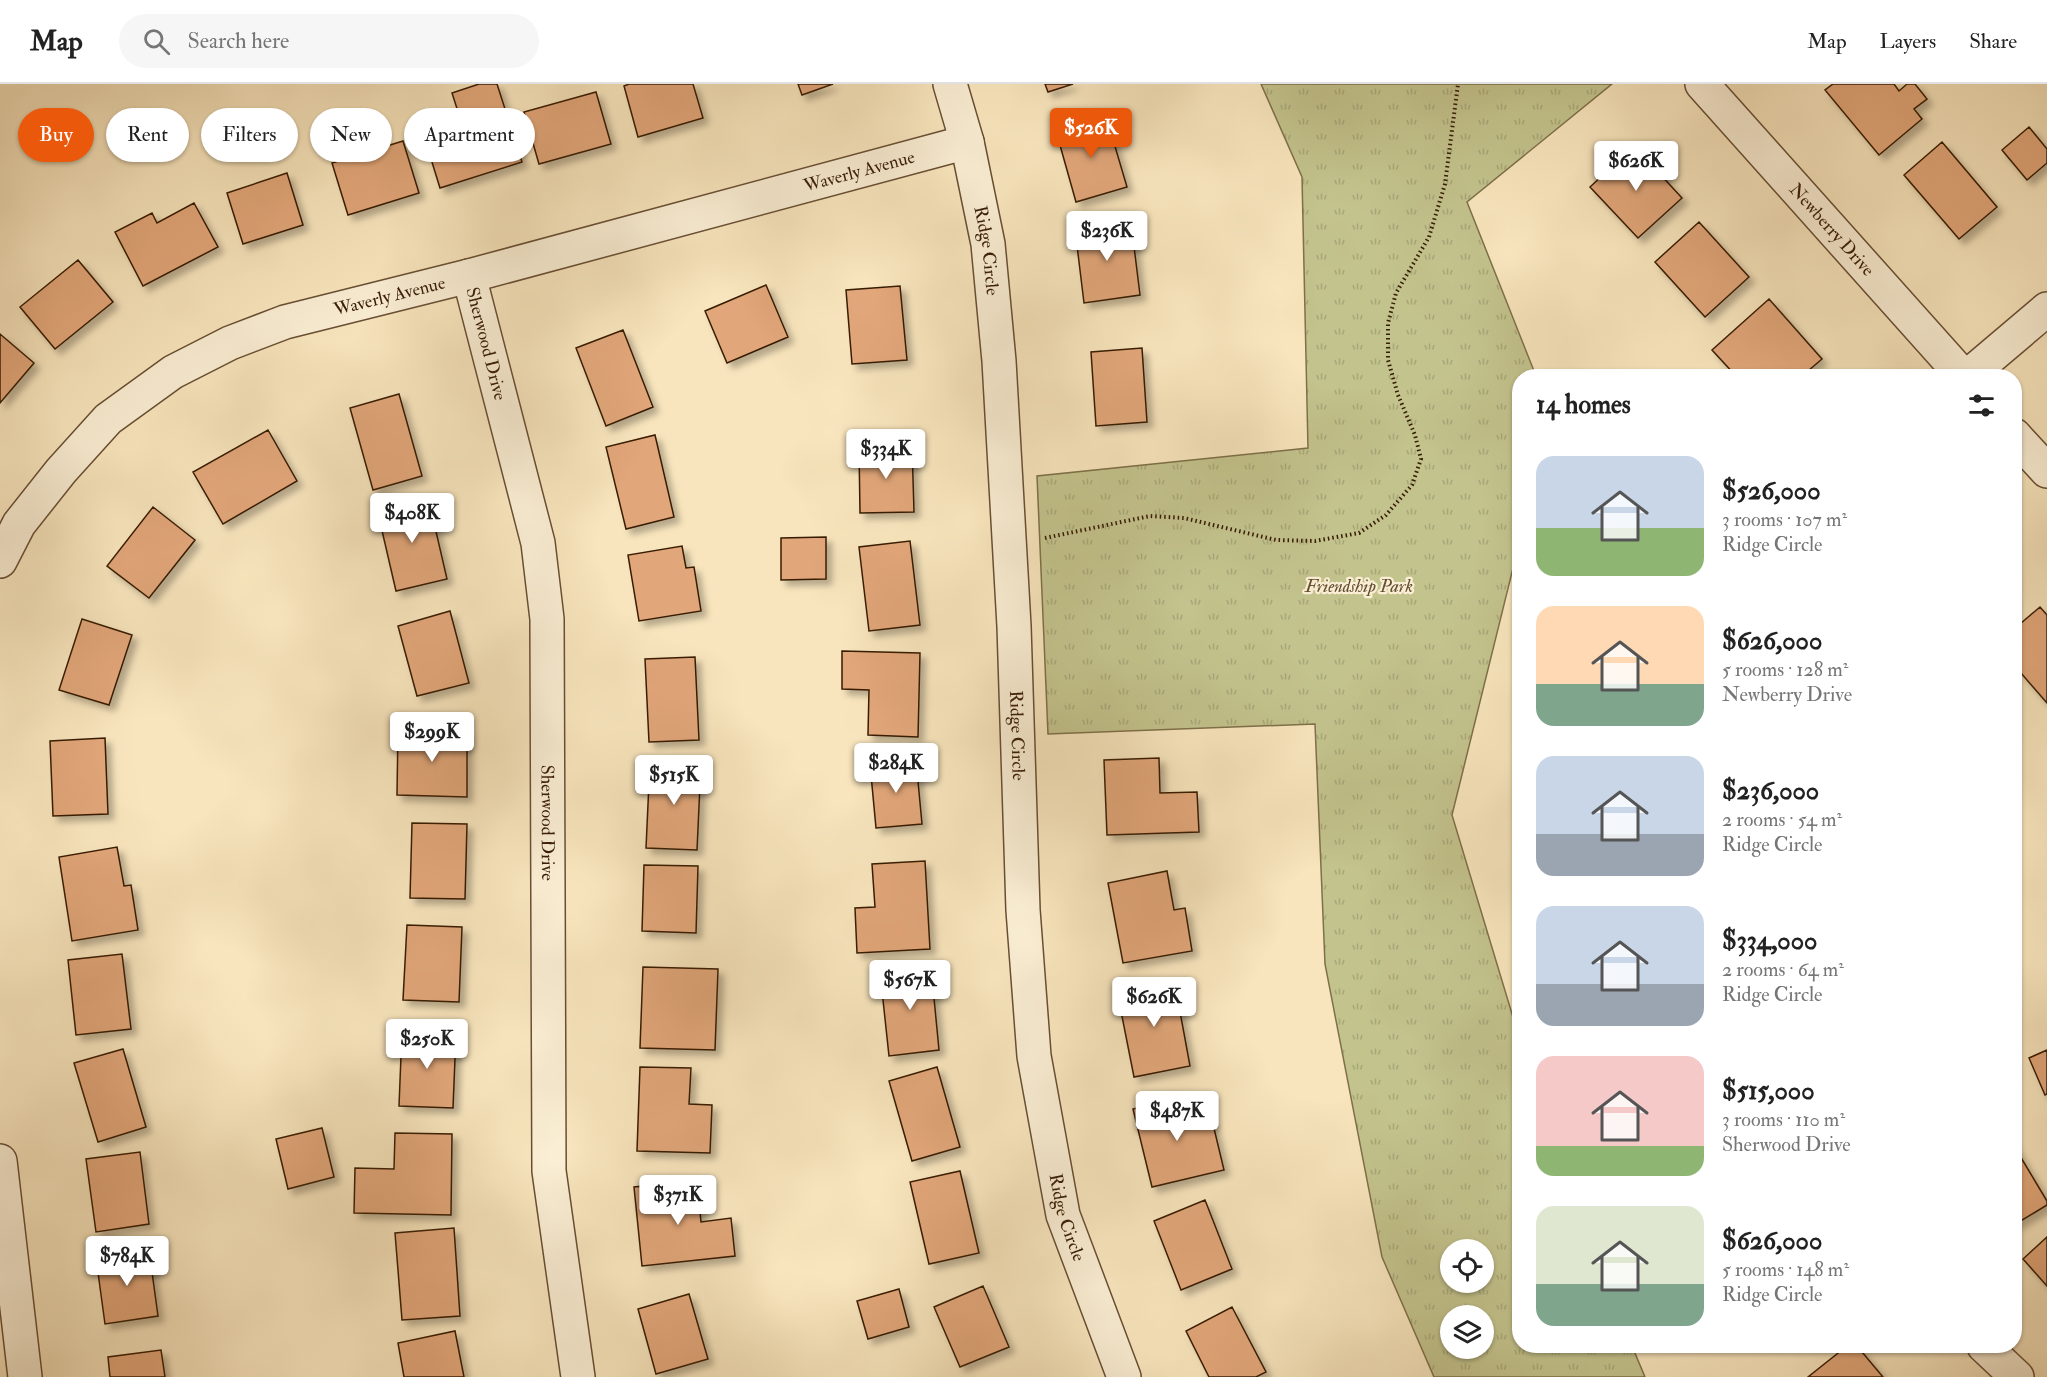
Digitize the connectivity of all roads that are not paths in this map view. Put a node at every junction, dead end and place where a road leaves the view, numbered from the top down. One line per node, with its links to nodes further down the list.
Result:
1 (950, 84): 3 (street, Ridge Circle)
2 (1701, 84): 6 (street, Newberry Drive)
3 (967, 142): 4 (street, Waverly Avenue); 15 (street, Ridge Circle)
4 (468, 276): 10 (street, Waverly Avenue); 14 (street, Sherwood Drive)
5 (2047, 309): 7 (street)
6 (1957, 369)
7 (1976, 369)
8 (2022, 444): 9 (street)
9 (2047, 471)
10 (0, 561)
11 (0, 1161): 13 (street)
12 (1991, 1353): 16 (street)
13 (25, 1377)
14 (578, 1377)
15 (1124, 1377)
16 (2017, 1377)

